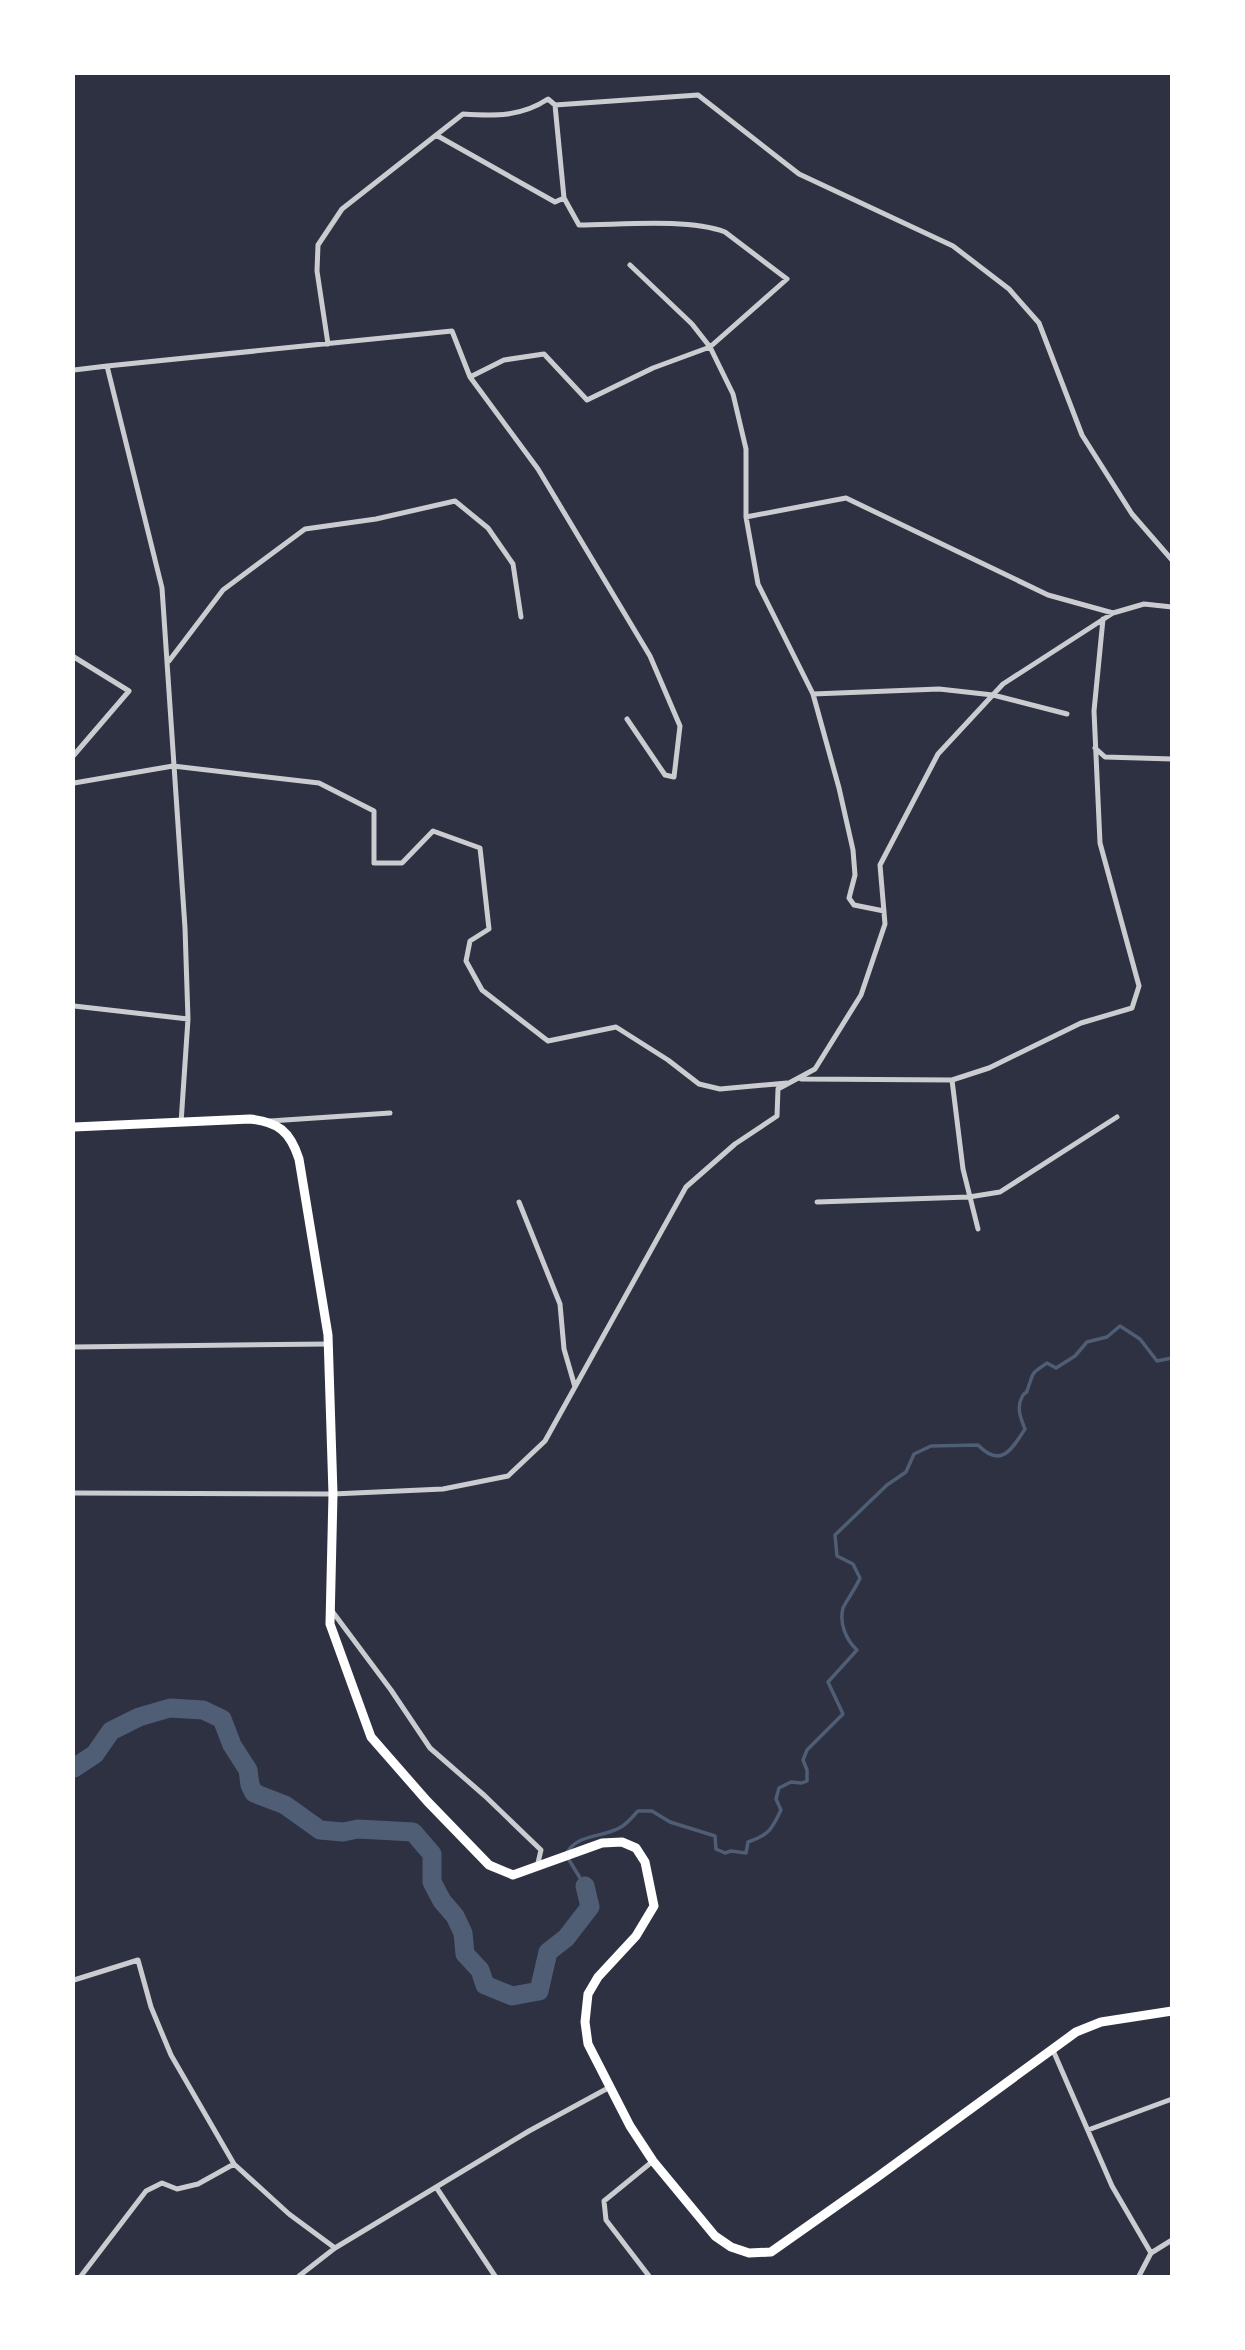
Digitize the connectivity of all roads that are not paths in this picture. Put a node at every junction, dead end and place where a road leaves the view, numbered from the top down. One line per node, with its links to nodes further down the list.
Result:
1 (555, 105): 2 (street); 3 (street); 11 (street)
2 (436, 135): 3 (street); 5 (street)
3 (564, 198): 6 (street)
4 (631, 265): 6 (street)
5 (328, 344): 7 (street); 9 (street)
6 (710, 347): 9 (street); 10 (street)
7 (107, 366): 8 (street); 17 (street)
8 (74, 369)
9 (470, 377): 21 (street)
10 (746, 517): 13 (street); 18 (street)
11 (1171, 560)
12 (1171, 607): 13 (street)
13 (1113, 612): 15 (street)
14 (521, 617): 17 (street)
15 (1103, 619): 19 (street); 22 (street)
16 (74, 657): 23 (street)
17 (168, 662): 25 (street)
18 (813, 694): 19 (street); 27 (street)
19 (993, 695): 20 (street); 27 (street)
20 (1066, 715)
21 (627, 719)
22 (1095, 748): 24 (street); 31 (street)
23 (74, 755)
24 (1171, 759)
25 (173, 766): 26 (street); 29 (street); 32 (street)
26 (74, 783)
27 (884, 911): 30 (street)
28 (74, 1006): 29 (street)
29 (188, 1019): 36 (street)
30 (798, 1079): 31 (street); 32 (street)
31 (953, 1080): 38 (street)
32 (790, 1083): 44 (street)
33 (390, 1113): 35 (street)
34 (1117, 1117): 38 (street)
35 (270, 1121): 36 (main road); 42 (main road)
36 (181, 1123): 37 (main road)
37 (74, 1127)
38 (969, 1197): 40 (street); 41 (street)
39 (519, 1202): 44 (street)
40 (817, 1202)
41 (978, 1229)
42 (328, 1343): 43 (street); 46 (main road)
43 (74, 1347)
44 (575, 1387): 46 (street)
45 (74, 1493): 46 (street)
46 (333, 1494): 47 (main road)
47 (330, 1609): 48 (street); 48 (main road)
48 (537, 1867): 52 (main road)
49 (74, 1980): 56 (street)
50 (1171, 2011): 51 (main road)
51 (1052, 2048): 54 (street); 55 (main road)
52 (610, 2087): 55 (main road); 57 (street)
53 (1171, 2099): 54 (street)
54 (1088, 2130): 60 (street)
55 (653, 2161): 64 (street)
56 (234, 2164): 59 (street); 61 (street)
57 (436, 2187): 59 (street); 63 (street)
58 (1171, 2240): 60 (street)
59 (335, 2248): 62 (street)
60 (1151, 2253): 65 (street)
61 (81, 2277)
62 (299, 2277)
63 (495, 2277)
64 (649, 2277)
65 (1139, 2277)

